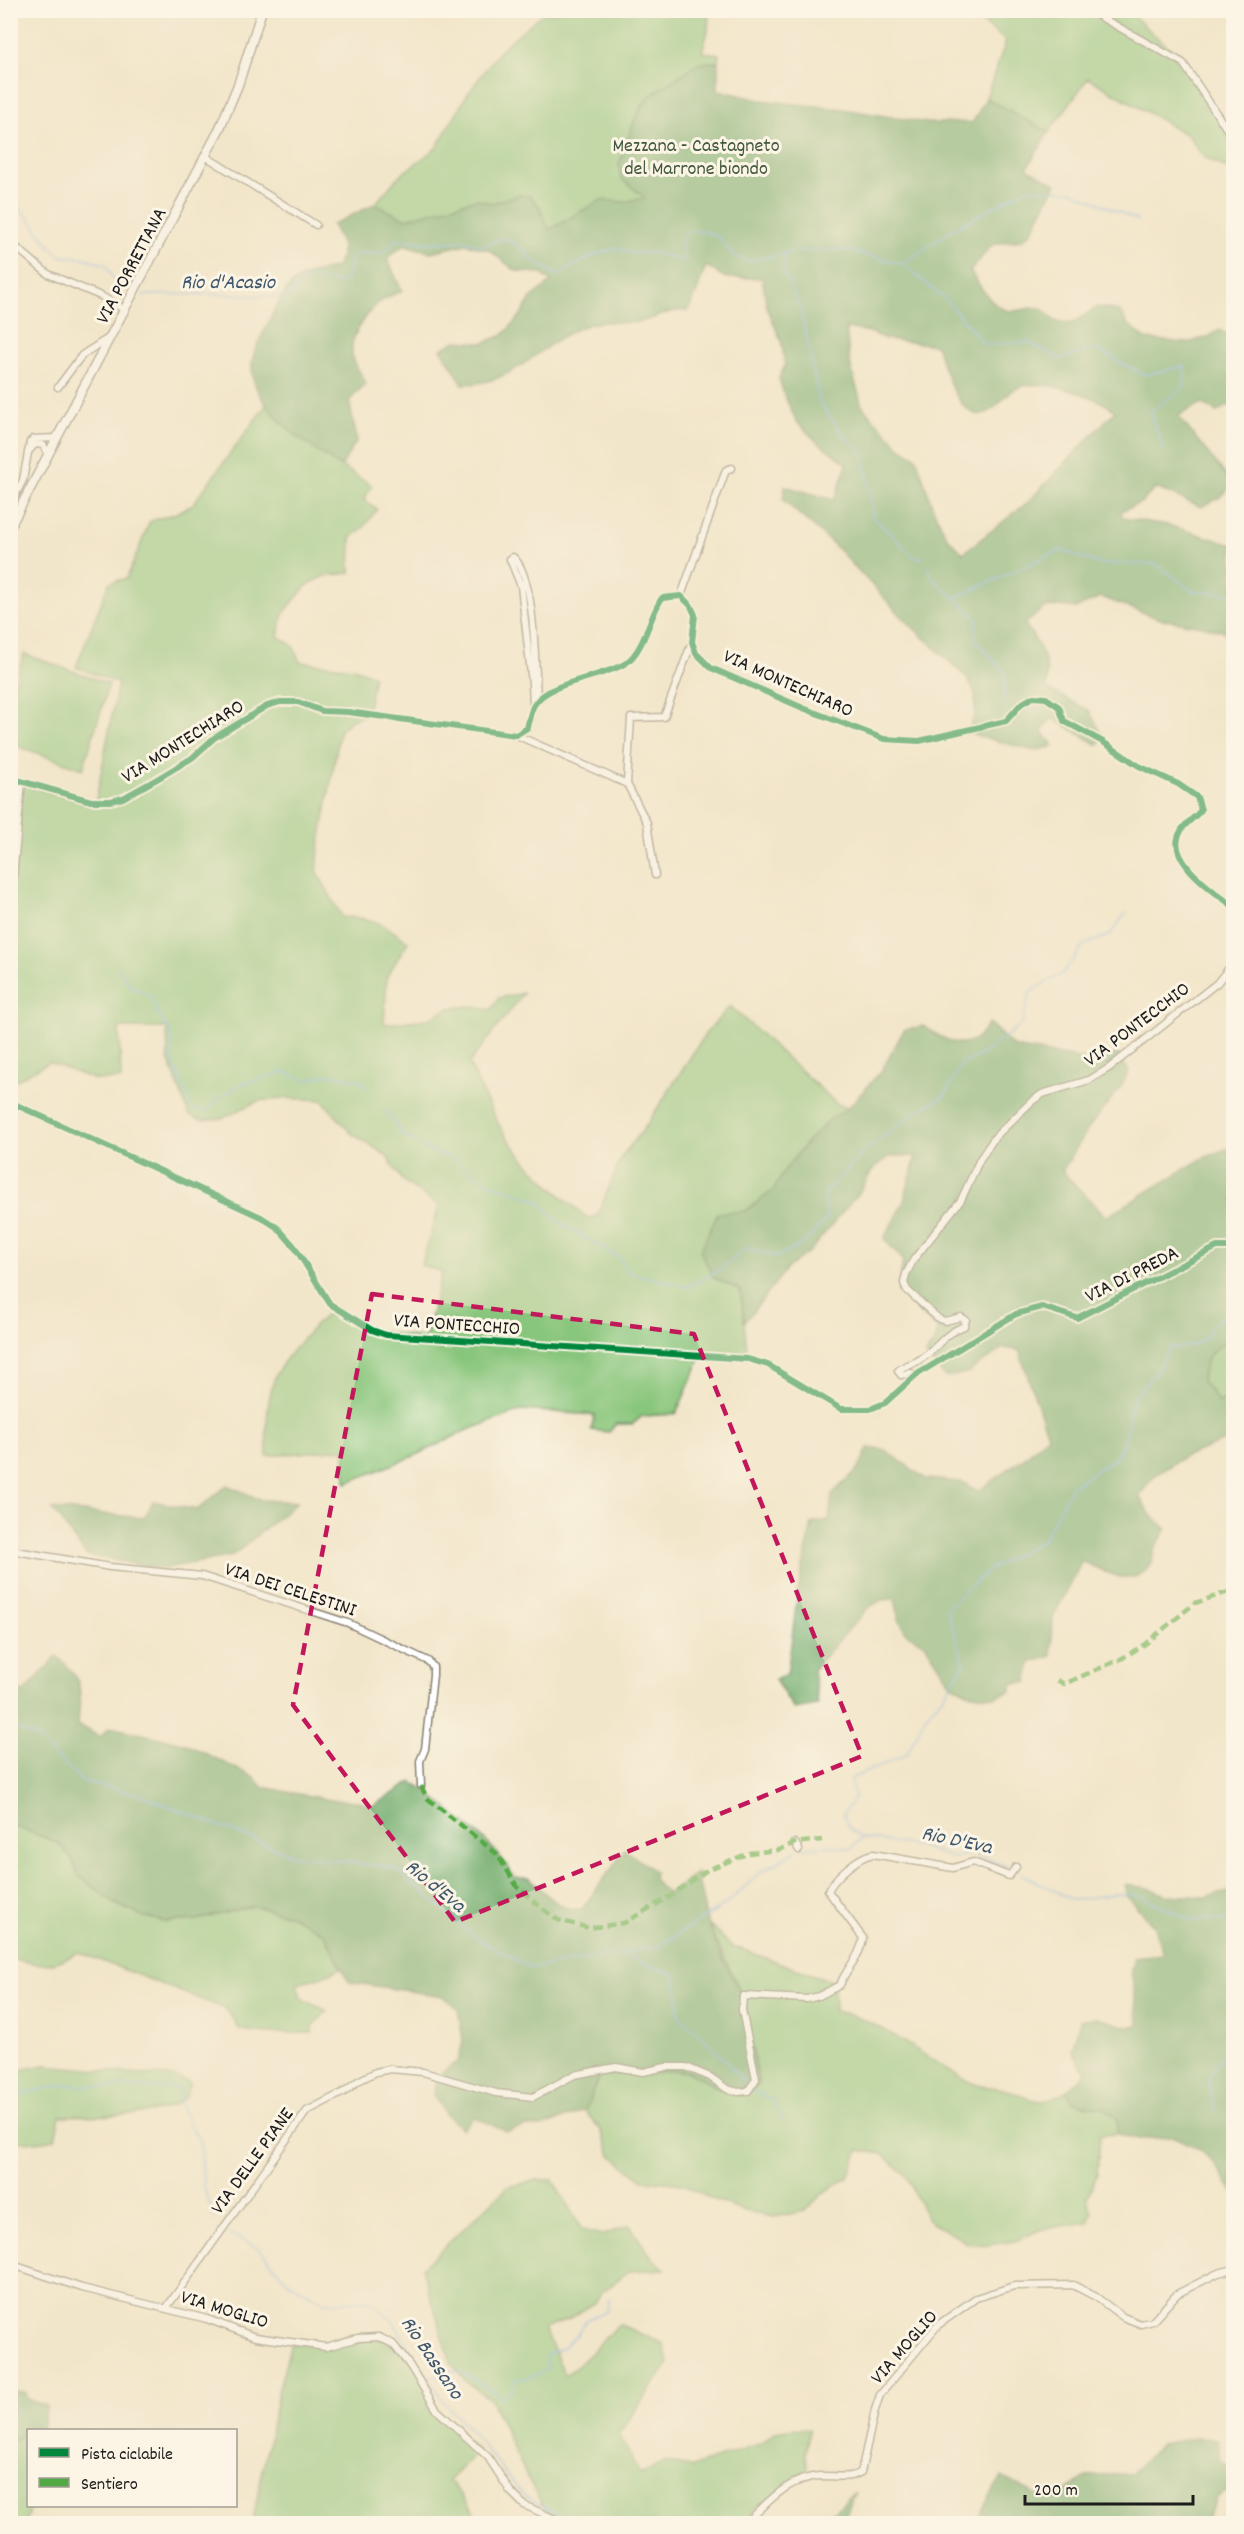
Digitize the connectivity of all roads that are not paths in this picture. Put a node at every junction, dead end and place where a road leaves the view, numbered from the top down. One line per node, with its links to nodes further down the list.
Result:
1 (262, 10): 4 (main road, VIA PORRETTANA)
2 (1088, 10): 3 (street)
3 (1230, 134)
4 (205, 156): 5 (street); 7 (main road, VIA PORRETTANA)
5 (316, 225)
6 (10, 242): 7 (street)
7 (125, 310): 8 (main road, VIA PORRETTANA)
8 (111, 336): 9 (street); 10 (main road, VIA PORRETTANA)
9 (58, 387)
10 (56, 438): 11 (main road, VIA PORRETTANA); 12 (street)
11 (48, 449): 12 (street); 15 (main road, VIA PORRETTANA)
12 (26, 458): 14 (street)
13 (732, 468): 16 (street)
14 (10, 506)
15 (10, 527)
16 (681, 596): 17 (street); 18 (street)
17 (692, 642): 23 (street); 25 (street, VIA MONTECHIARO)
18 (537, 700): 19 (street); 19 (street)
19 (533, 707): 20 (street)
20 (516, 735): 22 (street, VIA MONTECHIARO); 23 (street, VIA MONTECHIARO)
21 (10, 778): 22 (street, VIA MONTECHIARO)
22 (22, 782): 26 (street)
23 (627, 784): 24 (street)
24 (655, 875)
25 (1233, 907)
26 (10, 909)
27 (1233, 962): 30 (street, VIA PONTECCHIO)
28 (10, 1102): 30 (street, VIA PONTECCHIO)
29 (1233, 1247): 30 (street, VIA DI PREDA)
30 (916, 1375)
31 (10, 1550): 32 (street, VIA DEI CELESTINI)
32 (421, 1786)
33 (795, 1843): 34 (street)
34 (799, 1850)
35 (1016, 1866): 38 (street, VIA DELLE PIANE)
36 (10, 2264): 38 (street, VIA MOGLIO)
37 (1233, 2269): 40 (street, VIA MOGLIO)
38 (167, 2307): 39 (street, VIA MOGLIO)
39 (566, 2523)
40 (745, 2523)

